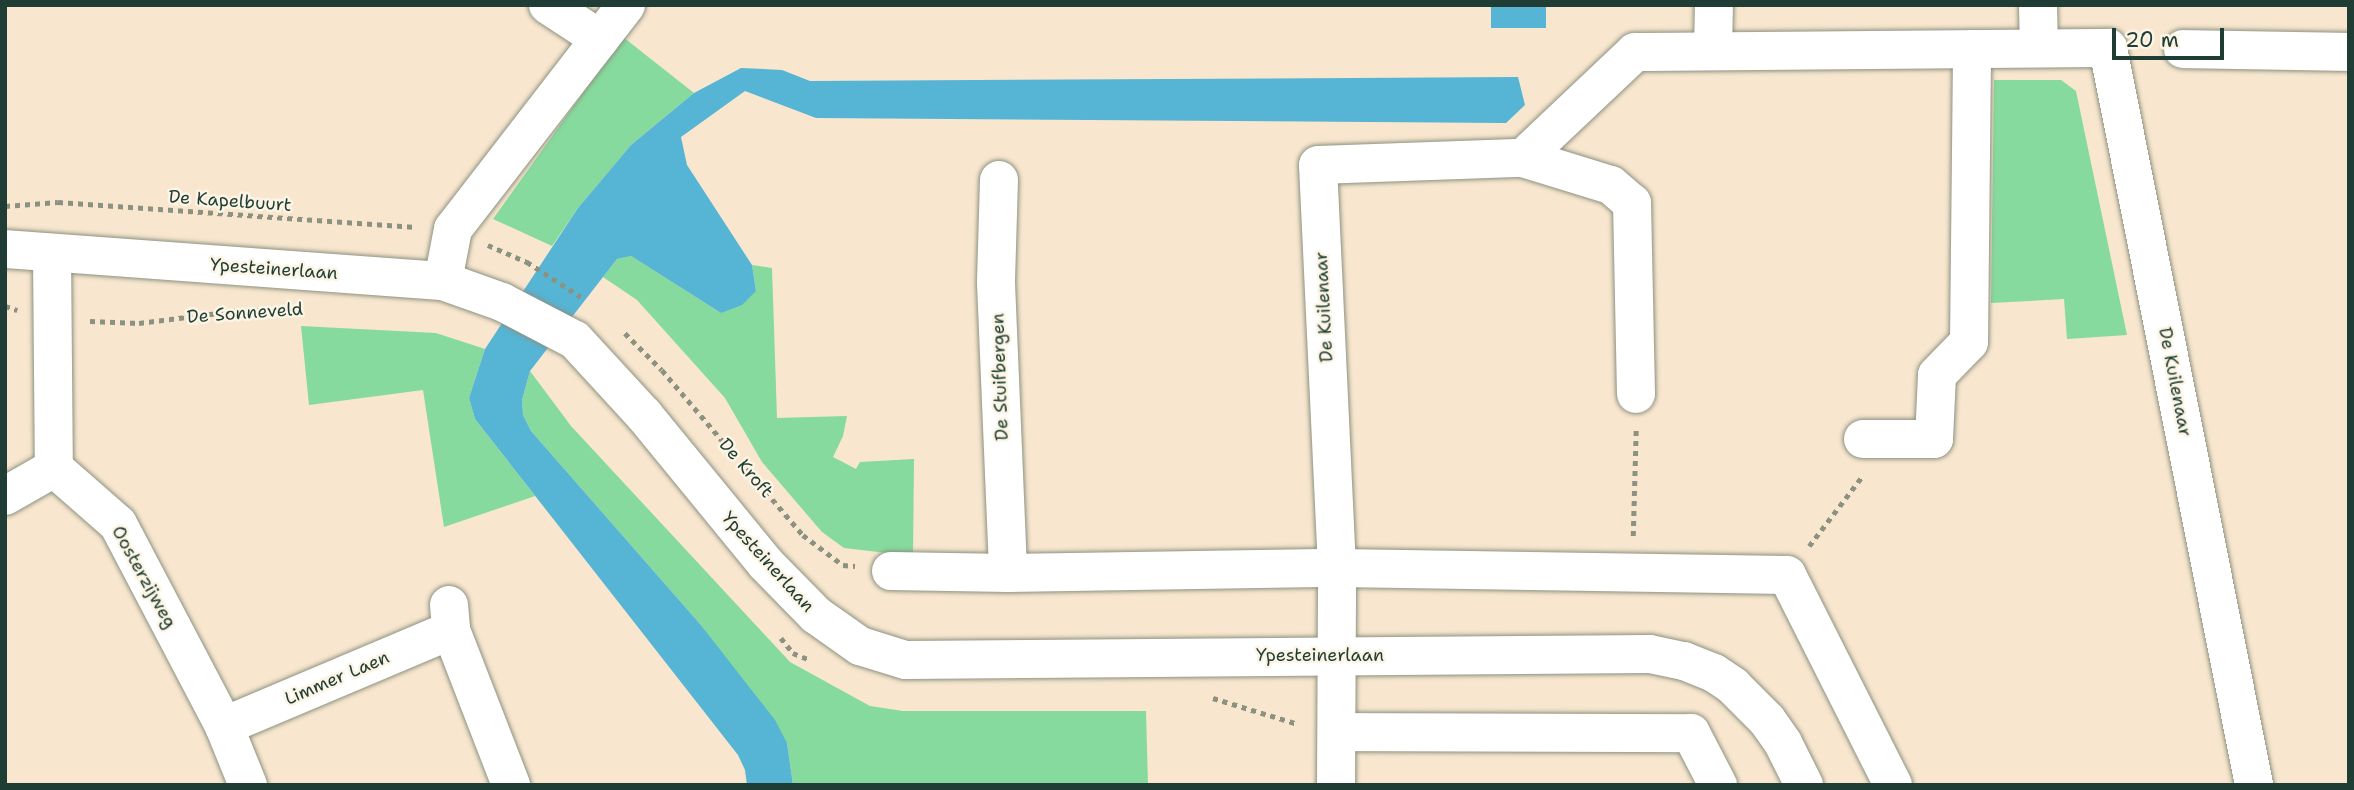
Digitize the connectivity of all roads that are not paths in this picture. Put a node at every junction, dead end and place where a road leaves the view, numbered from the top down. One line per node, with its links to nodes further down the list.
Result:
1 (548, 5): 5 (street)
2 (626, 5): 5 (street)
3 (1714, 5): 9 (street)
4 (2038, 5): 6 (street)
5 (600, 39): 15 (street)
6 (2039, 48): 8 (street, De Kuilenaar); 32 (street, De Kuilenaar)
7 (2183, 49): 10 (street)
8 (1972, 50): 9 (street, De Kuilenaar); 17 (street)
9 (1713, 51): 11 (street, De Kuilenaar)
10 (2349, 51)
11 (1523, 158): 16 (street, De Kuilenaar); 20 (street, De Kuilenaar)
12 (999, 180): 22 (street, De Stuifbergen)
13 (5, 248): 14 (street, Ypesteinerlaan)
14 (52, 253): 15 (street, Ypesteinerlaan); 18 (street)
15 (443, 281): 23 (street, Ypesteinerlaan)
16 (1636, 394)
17 (1877, 439)
18 (54, 468): 19 (street); 24 (street, Oosterzijweg)
19 (5, 496)
20 (1337, 568): 22 (street); 23 (street, De Kuilenaar); 31 (street)
21 (891, 571): 22 (street)
22 (1008, 573)
23 (1339, 655): 25 (street); 30 (street, Ypesteinerlaan)
24 (224, 726): 26 (street, Oosterzijweg); 27 (street, Limmer Laen)
25 (1337, 732): 28 (street); 29 (street)
26 (248, 785)
27 (511, 785)
28 (1336, 785)
29 (1718, 785)
30 (1804, 785)
31 (1893, 785)
32 (2254, 785)

